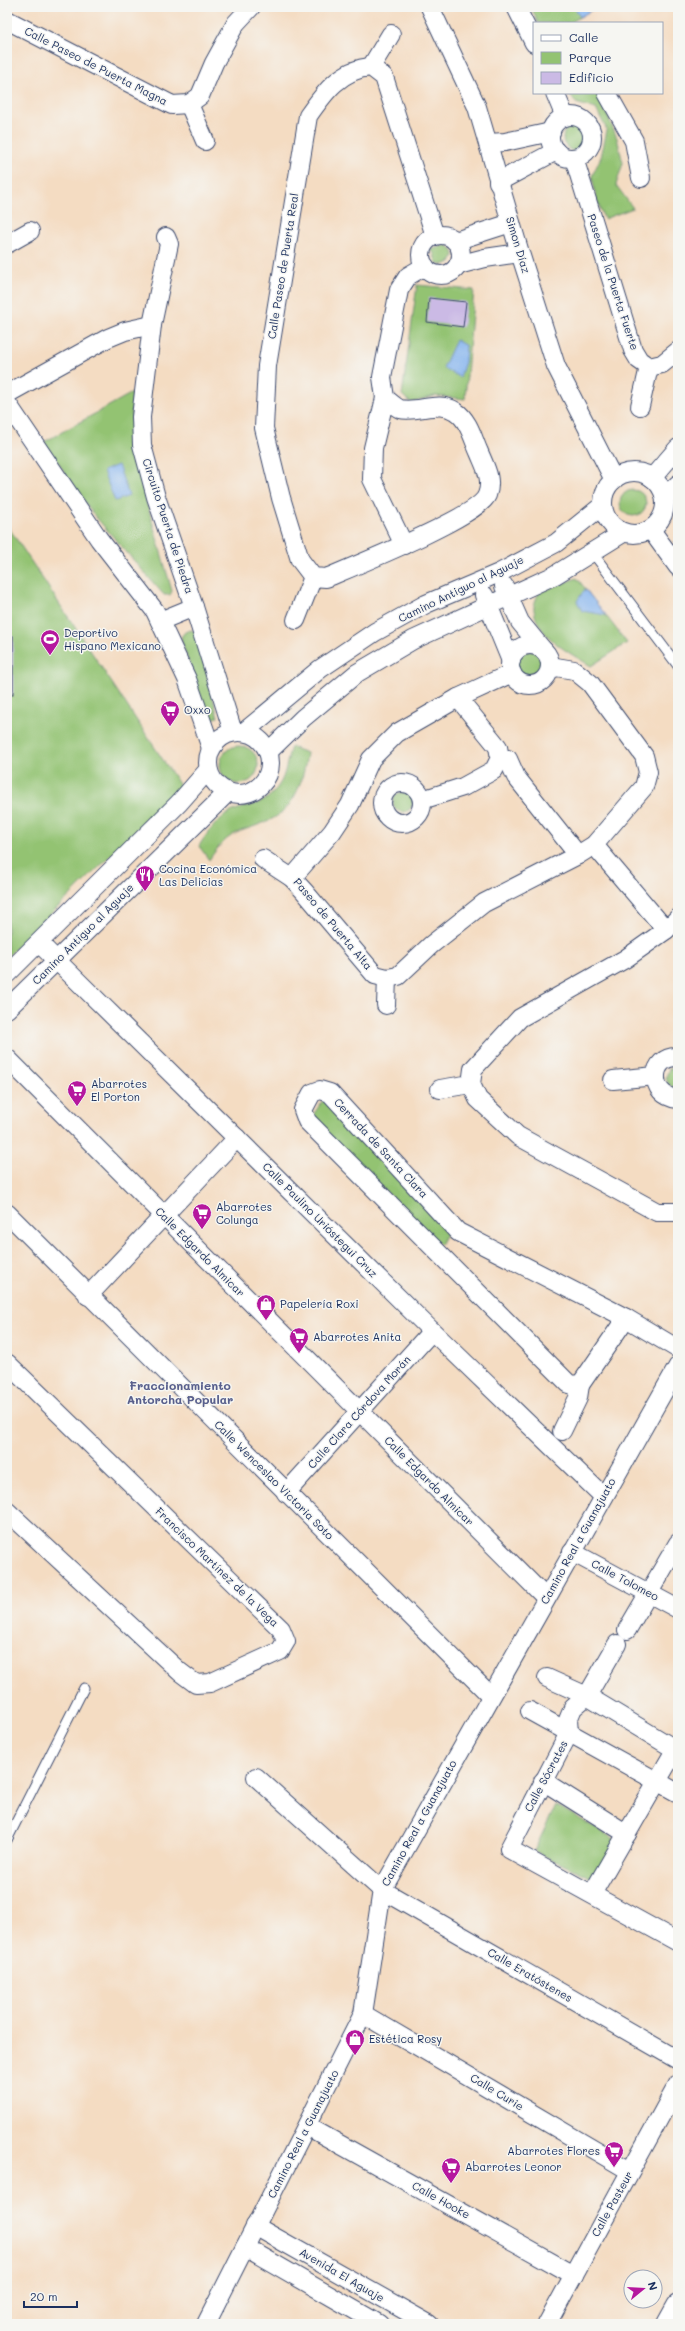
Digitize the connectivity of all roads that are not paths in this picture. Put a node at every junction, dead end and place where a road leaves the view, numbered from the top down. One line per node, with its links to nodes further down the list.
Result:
1 (251, 7): 10 (street)
2 (430, 7): 14 (street, Simon Díaz)
3 (516, 7): 6 (street)
4 (7, 20): 10 (street, Calle Paseo de Puerta Magna)
5 (391, 34): 7 (street)
6 (533, 41)
7 (371, 67): 21 (street); 47 (street, Calle Paseo de Puerta Real)
8 (555, 94): 11 (street)
9 (608, 94): 17 (street)
10 (189, 104): 13 (street)
11 (565, 117): 12 (street); 16 (street)
12 (551, 132): 14 (street); 15 (street)
13 (205, 141)
14 (488, 143): 18 (street, Simon Díaz)
15 (556, 151): 16 (street); 18 (street)
16 (574, 158): 30 (street, Paseo de la Puerta Fuerte)
17 (641, 178)
18 (498, 182): 19 (street, Simon Díaz)
19 (511, 223): 23 (street); 25 (street, Simon Díaz)
20 (30, 231): 24 (street)
21 (435, 236): 23 (street); 27 (street)
22 (166, 237): 28 (street, Circuito Puerta de Piedra)
23 (455, 241): 26 (street)
24 (7, 244)
25 (520, 253): 26 (street); 37 (street, Simon Díaz)
26 (458, 265): 27 (street)
27 (425, 266): 32 (street)
28 (152, 325): 31 (street); 51 (street, Circuito Puerta de Piedra)
29 (678, 351): 30 (street)
30 (649, 367): 34 (street)
31 (7, 394)
32 (385, 398): 43 (street); 43 (street)
33 (7, 403): 53 (street)
34 (640, 406)
35 (678, 448): 36 (street)
36 (652, 478): 37 (street); 39 (street)
37 (614, 480): 40 (street)
38 (678, 484): 39 (street)
39 (665, 498): 41 (street)
40 (603, 506): 42 (street); 46 (street, Camino Antiguo al Aguaje)
41 (651, 530): 42 (street); 45 (street)
42 (623, 533): 44 (street)
43 (404, 545): 47 (street)
44 (592, 552): 49 (street); 55 (lane)
45 (678, 567)
46 (499, 573): 48 (street, Camino Antiguo al Aguaje); 49 (street)
47 (313, 577): 52 (street)
48 (479, 582): 50 (street); 58 (street, Camino Antiguo al Aguaje)
49 (508, 597): 50 (street); 54 (street)
50 (489, 606): 56 (street); 60 (street)
51 (194, 607): 53 (street, Circuito Puerta de Piedra); 58 (street, Circuito Puerta de Piedra)
52 (296, 620)
53 (160, 621): 59 (street)
54 (547, 658): 56 (street); 56 (street); 65 (street)
55 (678, 666)
56 (511, 667): 57 (street, Paseo de Puerta Alta)
57 (458, 698): 61 (street); 68 (street, Paseo de Puerta Alta)
58 (238, 732): 59 (street); 60 (street)
59 (211, 748): 62 (street)
60 (268, 752): 63 (street)
61 (509, 759): 64 (street); 66 (street)
62 (208, 770): 63 (street); 70 (street)
63 (227, 793): 71 (street, Camino Antiguo al Aguaje)
64 (422, 800)
65 (594, 845): 66 (street); 69 (street)
66 (578, 855): 73 (street)
67 (263, 859): 68 (street)
68 (292, 878): 73 (street, Paseo de Puerta Alta)
69 (672, 924): 80 (street)
70 (39, 943): 71 (street, Calle Paulino Urióstegui Cruz); 72 (street)
71 (57, 960): 75 (street, Camino Antiguo al Aguaje); 83 (street, Calle Paulino Urióstegui Cruz)
72 (7, 974)
73 (387, 978): 74 (street)
74 (386, 1005)
75 (7, 1009)
76 (678, 1057): 78 (street)
77 (7, 1058): 86 (street, Calle Edgardo Almicar)
78 (656, 1076): 79 (street); 82 (street)
79 (613, 1080)
80 (471, 1084): 81 (street); 84 (street)
81 (440, 1089)
82 (678, 1099)
83 (237, 1138): 86 (street); 91 (street, Calle Paulino Urióstegui Cruz)
84 (678, 1212)
85 (7, 1213): 89 (street, Calle Wenceslao Victoria Soto)
86 (164, 1217): 89 (street); 96 (street, Calle Edgardo Almicar)
87 (458, 1232): 88 (street); 88 (street, Cerrada de Santa Clara); 90 (street, Cerrada de Santa Clara)
88 (440, 1253): 95 (street, Cerrada de Santa Clara)
89 (88, 1296): 98 (street, Calle Wenceslao Victoria Soto)
90 (626, 1318): 92 (street, Cerrada de Santa Clara); 95 (street)
91 (432, 1331): 96 (street, Calle Clara Córdova Morán); 99 (street, Calle Paulino Urióstegui Cruz)
92 (678, 1350)
93 (7, 1363): 100 (street, Francisco Martínez de la Vega)
94 (678, 1366): 99 (street, Camino Real a Guanajuato)
95 (580, 1386): 97 (street)
96 (360, 1411): 98 (street, Calle Clara Córdova Morán); 104 (street, Calle Edgardo Almicar)
97 (562, 1431)
98 (286, 1493): 108 (street, Calle Wenceslao Victoria Soto)
99 (603, 1496): 102 (street, Camino Real a Guanajuato)
100 (7, 1510)
101 (678, 1543): 103 (street, Calle Sócrates)
102 (572, 1552): 103 (street, Calle Tolomeo); 104 (street, Camino Real a Guanajuato)
103 (649, 1592): 105 (street, Calle Tolomeo); 109 (street, Calle Sócrates)
104 (546, 1598): 108 (street, Camino Real a Guanajuato)
105 (678, 1609)
106 (547, 1678): 109 (street)
107 (84, 1688): 118 (lane)
108 (490, 1695): 119 (street, Camino Real a Guanajuato)
109 (587, 1696): 111 (street, Calle Sócrates); 112 (street)
110 (530, 1711): 111 (street)
111 (570, 1733): 114 (street, Calle Sócrates); 115 (street)
112 (677, 1749): 115 (street)
113 (256, 1777): 119 (street, Calle Eratóstenes)
114 (543, 1781): 117 (street); 120 (street, Calle Sócrates)
115 (657, 1781): 116 (street); 117 (street)
116 (678, 1793)
117 (627, 1834): 120 (street)
118 (7, 1840)
119 (382, 1890): 122 (street, Camino Real a Guanajuato); 123 (street, Calle Eratóstenes)
120 (592, 1894): 121 (street)
121 (677, 1938)
122 (364, 2014): 125 (street, Camino Real a Guanajuato); 126 (street, Calle Curie)
123 (678, 2060)
124 (678, 2084): 126 (street, Calle Pasteur)
125 (307, 2126): 127 (street, Camino Real a Guanajuato); 129 (street, Calle Hooke)
126 (630, 2171): 129 (street, Calle Pasteur)
127 (256, 2226): 128 (street, Camino Real a Guanajuato); 133 (street, Avenida El Aguaje)
128 (245, 2247): 131 (street, Camino Real a Guanajuato); 132 (street)
129 (574, 2275): 134 (street, Calle Pasteur)
130 (678, 2306): 135 (street)
131 (206, 2324)
132 (379, 2324)
133 (430, 2324)
134 (547, 2324)
135 (668, 2324)

